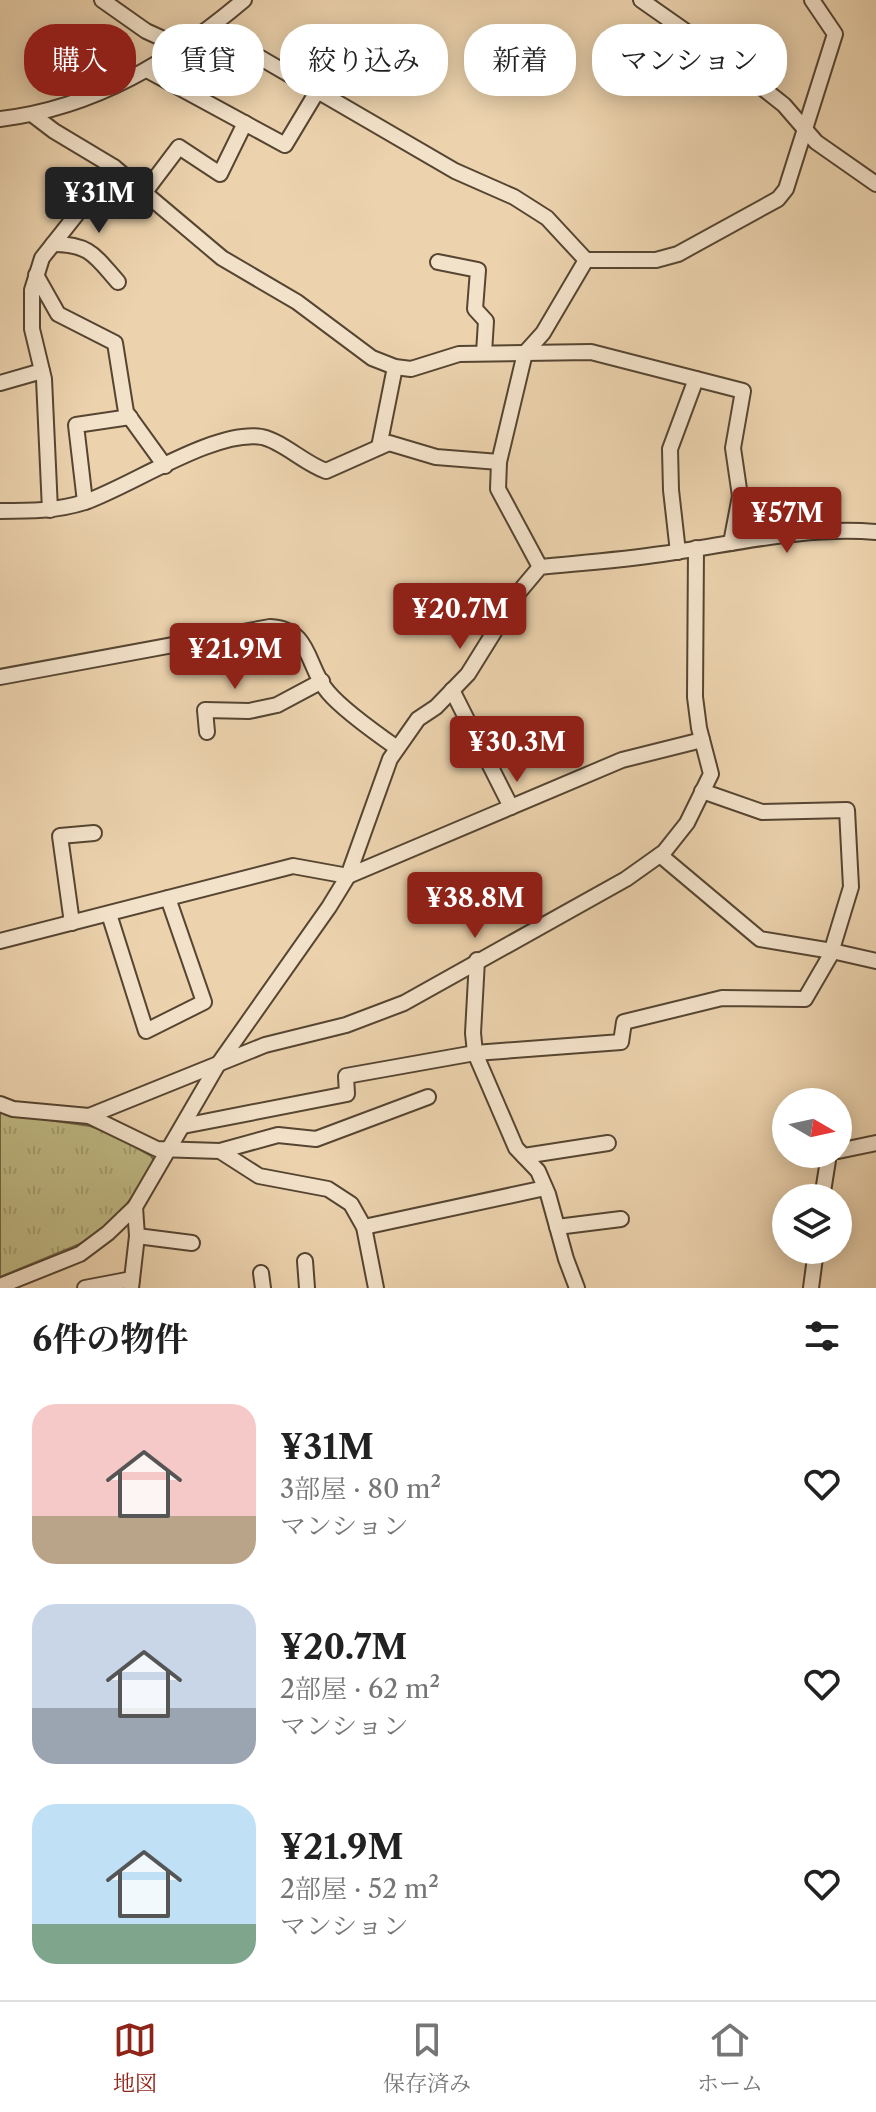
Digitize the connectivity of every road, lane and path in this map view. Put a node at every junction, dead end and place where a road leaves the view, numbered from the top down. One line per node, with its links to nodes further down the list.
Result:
1 (102, 0): 6 (street)
2 (244, 0): 5 (street)
3 (641, 0): 14 (street)
4 (812, 0): 14 (street)
5 (216, 24)
6 (152, 34)
7 (152, 67): 8 (street)
8 (147, 70): 11 (street); 13 (street)
9 (314, 96): 13 (street)
10 (328, 96): 19 (street)
11 (33, 115): 12 (street); 15 (street)
12 (0, 119)
13 (245, 123): 17 (street)
14 (804, 129): 16 (street); 19 (street)
15 (114, 167): 17 (street); 18 (street)
16 (876, 184)
17 (145, 192): 25 (street)
18 (53, 244): 21 (street); 22 (street)
19 (586, 260): 24 (street)
20 (438, 262): 23 (street)
21 (36, 275): 26 (street); 29 (street)
22 (118, 282)
23 (484, 353): 24 (street); 25 (street)
24 (525, 353): 27 (street); 31 (street)
25 (395, 367): 30 (street)
26 (42, 371): 28 (street); 34 (street)
27 (696, 379): 37 (street); 39 (street)
28 (0, 383)
29 (130, 417): 32 (street); 33 (street)
30 (379, 447): 31 (street); 32 (street)
31 (499, 462): 40 (street)
32 (165, 466): 33 (street)
33 (85, 502): 34 (street)
34 (50, 510): 35 (street)
35 (0, 511)
36 (876, 532): 37 (street)
37 (731, 543): 38 (street)
38 (696, 548): 39 (street); 45 (street)
39 (678, 552): 40 (street)
40 (540, 567): 43 (street)
41 (0, 677): 42 (street)
42 (322, 681): 44 (street); 46 (street)
43 (452, 690): 46 (street); 48 (street)
44 (207, 732)
45 (702, 740): 47 (street); 48 (street)
46 (397, 748): 51 (street)
47 (702, 791): 50 (street); 56 (street)
48 (511, 807): 51 (street)
49 (94, 833): 54 (street)
50 (660, 855): 56 (street); 57 (street)
51 (348, 876): 52 (street); 60 (street)
52 (168, 898): 53 (street); 53 (street)
53 (109, 914): 54 (street)
54 (72, 923): 55 (street)
55 (0, 941)
56 (832, 951): 58 (street); 59 (street)
57 (477, 960): 59 (street); 60 (street)
58 (876, 961)
59 (475, 1053): 64 (street); 70 (street)
60 (217, 1066): 63 (street); 64 (street)
61 (428, 1097): 69 (street)
62 (0, 1104): 63 (street)
63 (89, 1116): 68 (street)
64 (183, 1126): 68 (street)
65 (608, 1143): 70 (street)
66 (876, 1143): 67 (street)
67 (852, 1148)
68 (169, 1151): 69 (street); 72 (street)
69 (220, 1151): 74 (street)
70 (524, 1156): 71 (street)
71 (545, 1188): 74 (street); 75 (street)
72 (135, 1207): 76 (street); 81 (street)
73 (621, 1219): 75 (street)
74 (364, 1227): 84 (street)
75 (557, 1227): 85 (street)
76 (137, 1236): 77 (street); 80 (street)
77 (192, 1243)
78 (305, 1261): 83 (street)
79 (814, 1264): 86 (street)
80 (132, 1284): 82 (street)
81 (0, 1286)
82 (85, 1288)
83 (307, 1288)
84 (376, 1288)
85 (577, 1288)
86 (811, 1288)

